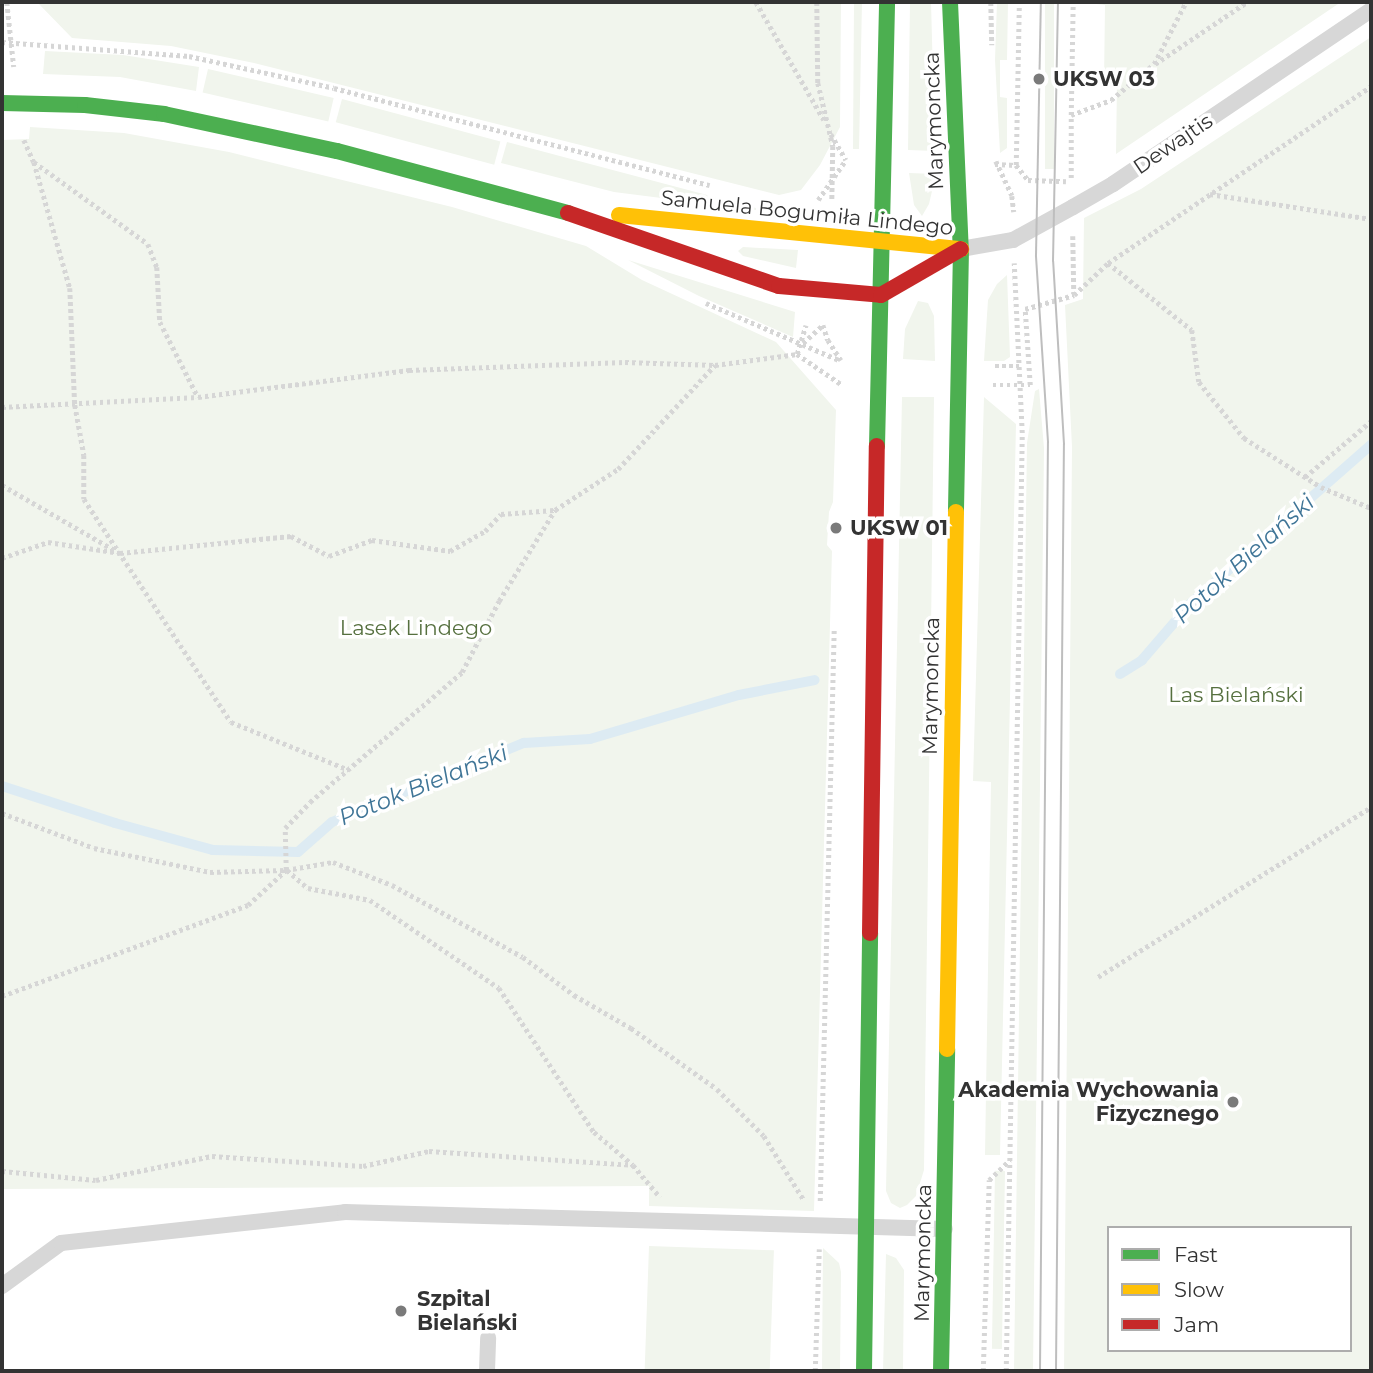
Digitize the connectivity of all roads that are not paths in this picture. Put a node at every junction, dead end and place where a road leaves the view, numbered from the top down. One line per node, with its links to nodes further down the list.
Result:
1 (887, 2): 6 (main road)
2 (950, 2): 7 (main road, Marymoncka)
3 (1371, 10): 7 (lane, Dewajtis)
4 (8, 102): 5 (main road, Samuela Bogumiła Lindego)
5 (554, 208): 6 (main road, Samuela Bogumiła Lindego); 8 (main road, Samuela Bogumiła Lindego)
6 (882, 241): 7 (main road, Samuela Bogumiła Lindego); 8 (main road)
7 (961, 248): 8 (main road, Samuela Bogumiła Lindego); 10 (main road, Marymoncka)
8 (881, 295): 9 (main road)
9 (865, 1227): 10 (lane); 11 (lane); 14 (main road)
10 (945, 1229): 15 (main road, Marymoncka)
11 (2, 1286)
12 (488, 1338): 13 (lane)
13 (487, 1371)
14 (864, 1371)
15 (941, 1371)

